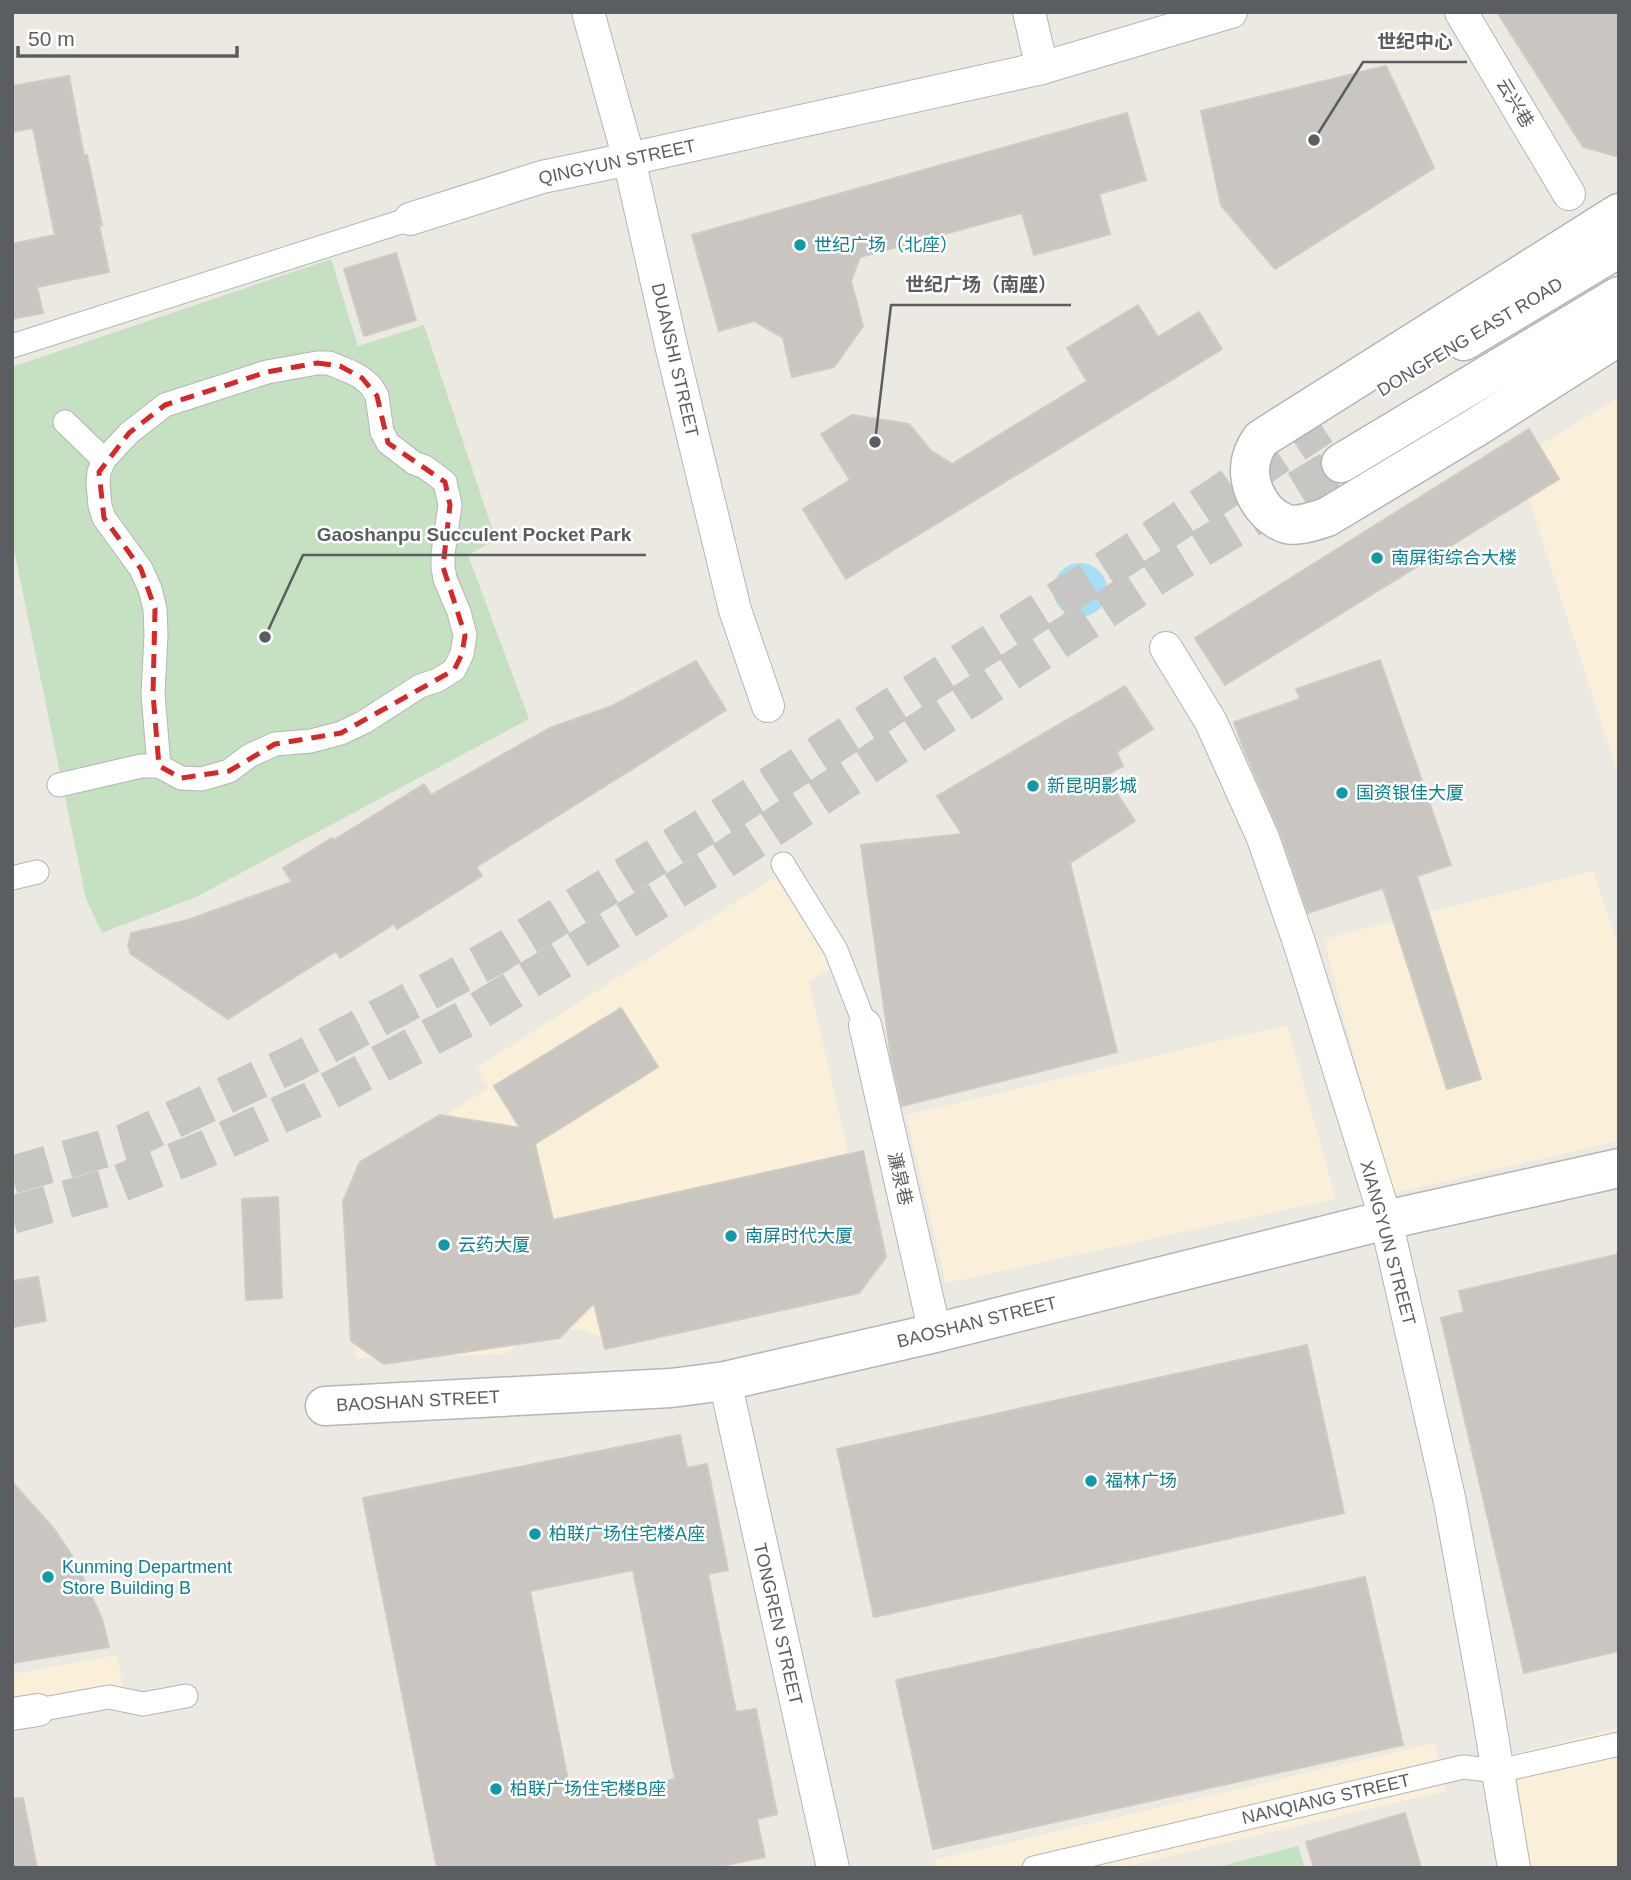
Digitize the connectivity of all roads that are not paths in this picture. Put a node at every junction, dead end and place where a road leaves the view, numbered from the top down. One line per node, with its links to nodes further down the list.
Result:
1 (588, 12): 6 (street, DUANSHI STREET)
2 (1029, 12): 5 (street)
3 (1231, 12): 5 (street, QINGYUN STREET)
4 (1461, 12): 7 (street, 云兴巷)
5 (1042, 68): 6 (street, QINGYUN STREET)
6 (629, 159): 9 (street, QINGYUN STREET); 19 (street, DUANSHI STREET)
7 (1569, 194)
8 (1619, 213): 12 (main road)
9 (410, 219): 13 (street, QINGYUN STREET)
10 (1619, 248): 15 (main road, DONGFENG EAST ROAD)
11 (1619, 296): 17 (main road)
12 (1619, 336)
13 (12, 346)
14 (65, 422): 16 (street)
15 (1322, 426)
16 (104, 460): 20 (street); 20 (street)
17 (1341, 463)
18 (1166, 648): 27 (street, XIANGYUN STREET)
19 (768, 706)
20 (159, 766): 21 (street)
21 (59, 785)
22 (783, 864): 25 (street)
23 (37, 872): 24 (street)
24 (12, 878)
25 (865, 1025): 28 (street, 濂泉巷)
26 (1619, 1168): 27 (main road, BAOSHAN STREET)
27 (1386, 1220): 28 (main road, BAOSHAN STREET); 34 (street, XIANGYUN STREET)
28 (934, 1334): 29 (main road, BAOSHAN STREET)
29 (725, 1381): 30 (main road, BAOSHAN STREET); 35 (street, TONGREN STREET)
30 (325, 1406)
31 (186, 1696): 32 (street)
32 (25, 1712)
33 (1619, 1744): 34 (street, NANQIANG STREET)
34 (1498, 1771): 36 (street, NANQIANG STREET); 37 (street, XIANGYUN STREET)
35 (833, 1868)
36 (1034, 1868)
37 (1514, 1868)

